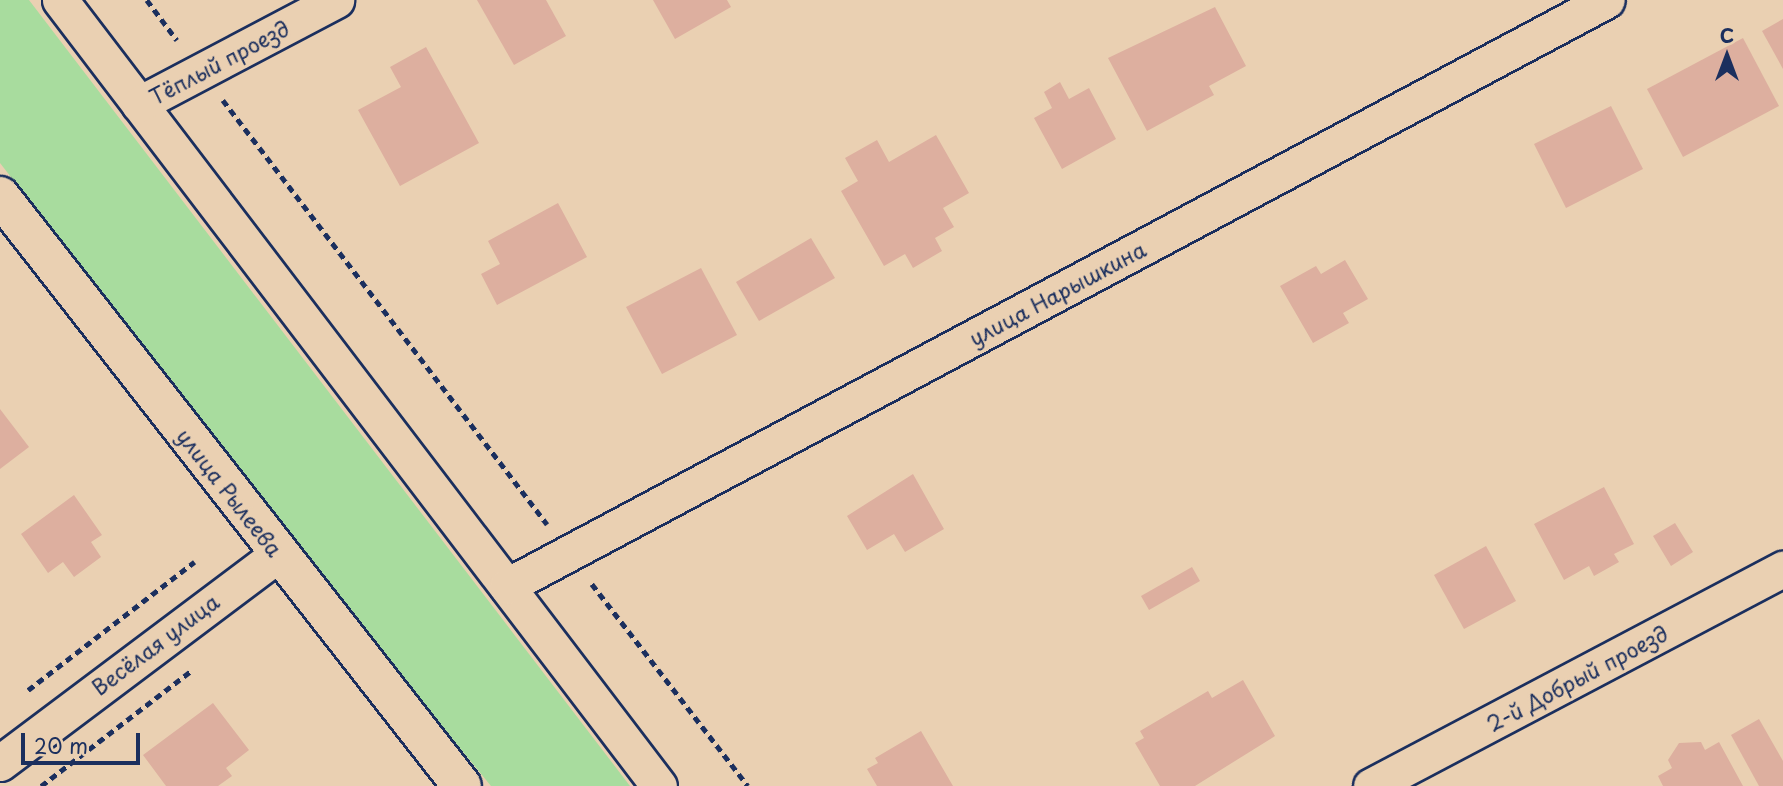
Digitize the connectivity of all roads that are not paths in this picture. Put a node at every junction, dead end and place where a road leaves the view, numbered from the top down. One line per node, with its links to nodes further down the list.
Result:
1 (60, 0): 4 (street)
2 (336, 0): 4 (street, Тёплый проезд)
3 (1607, 0): 8 (street, улица Нарышкина)
4 (139, 104): 8 (street)
5 (0, 196): 6 (street, улица Рылеева)
6 (278, 554): 9 (street, Весёлая улица); 10 (street, улица Рылеева)
7 (1783, 569): 12 (street, 2-й Добрый проезд)
8 (507, 586): 11 (street)
9 (0, 763)
10 (462, 786)
11 (659, 786)
12 (1371, 786)

